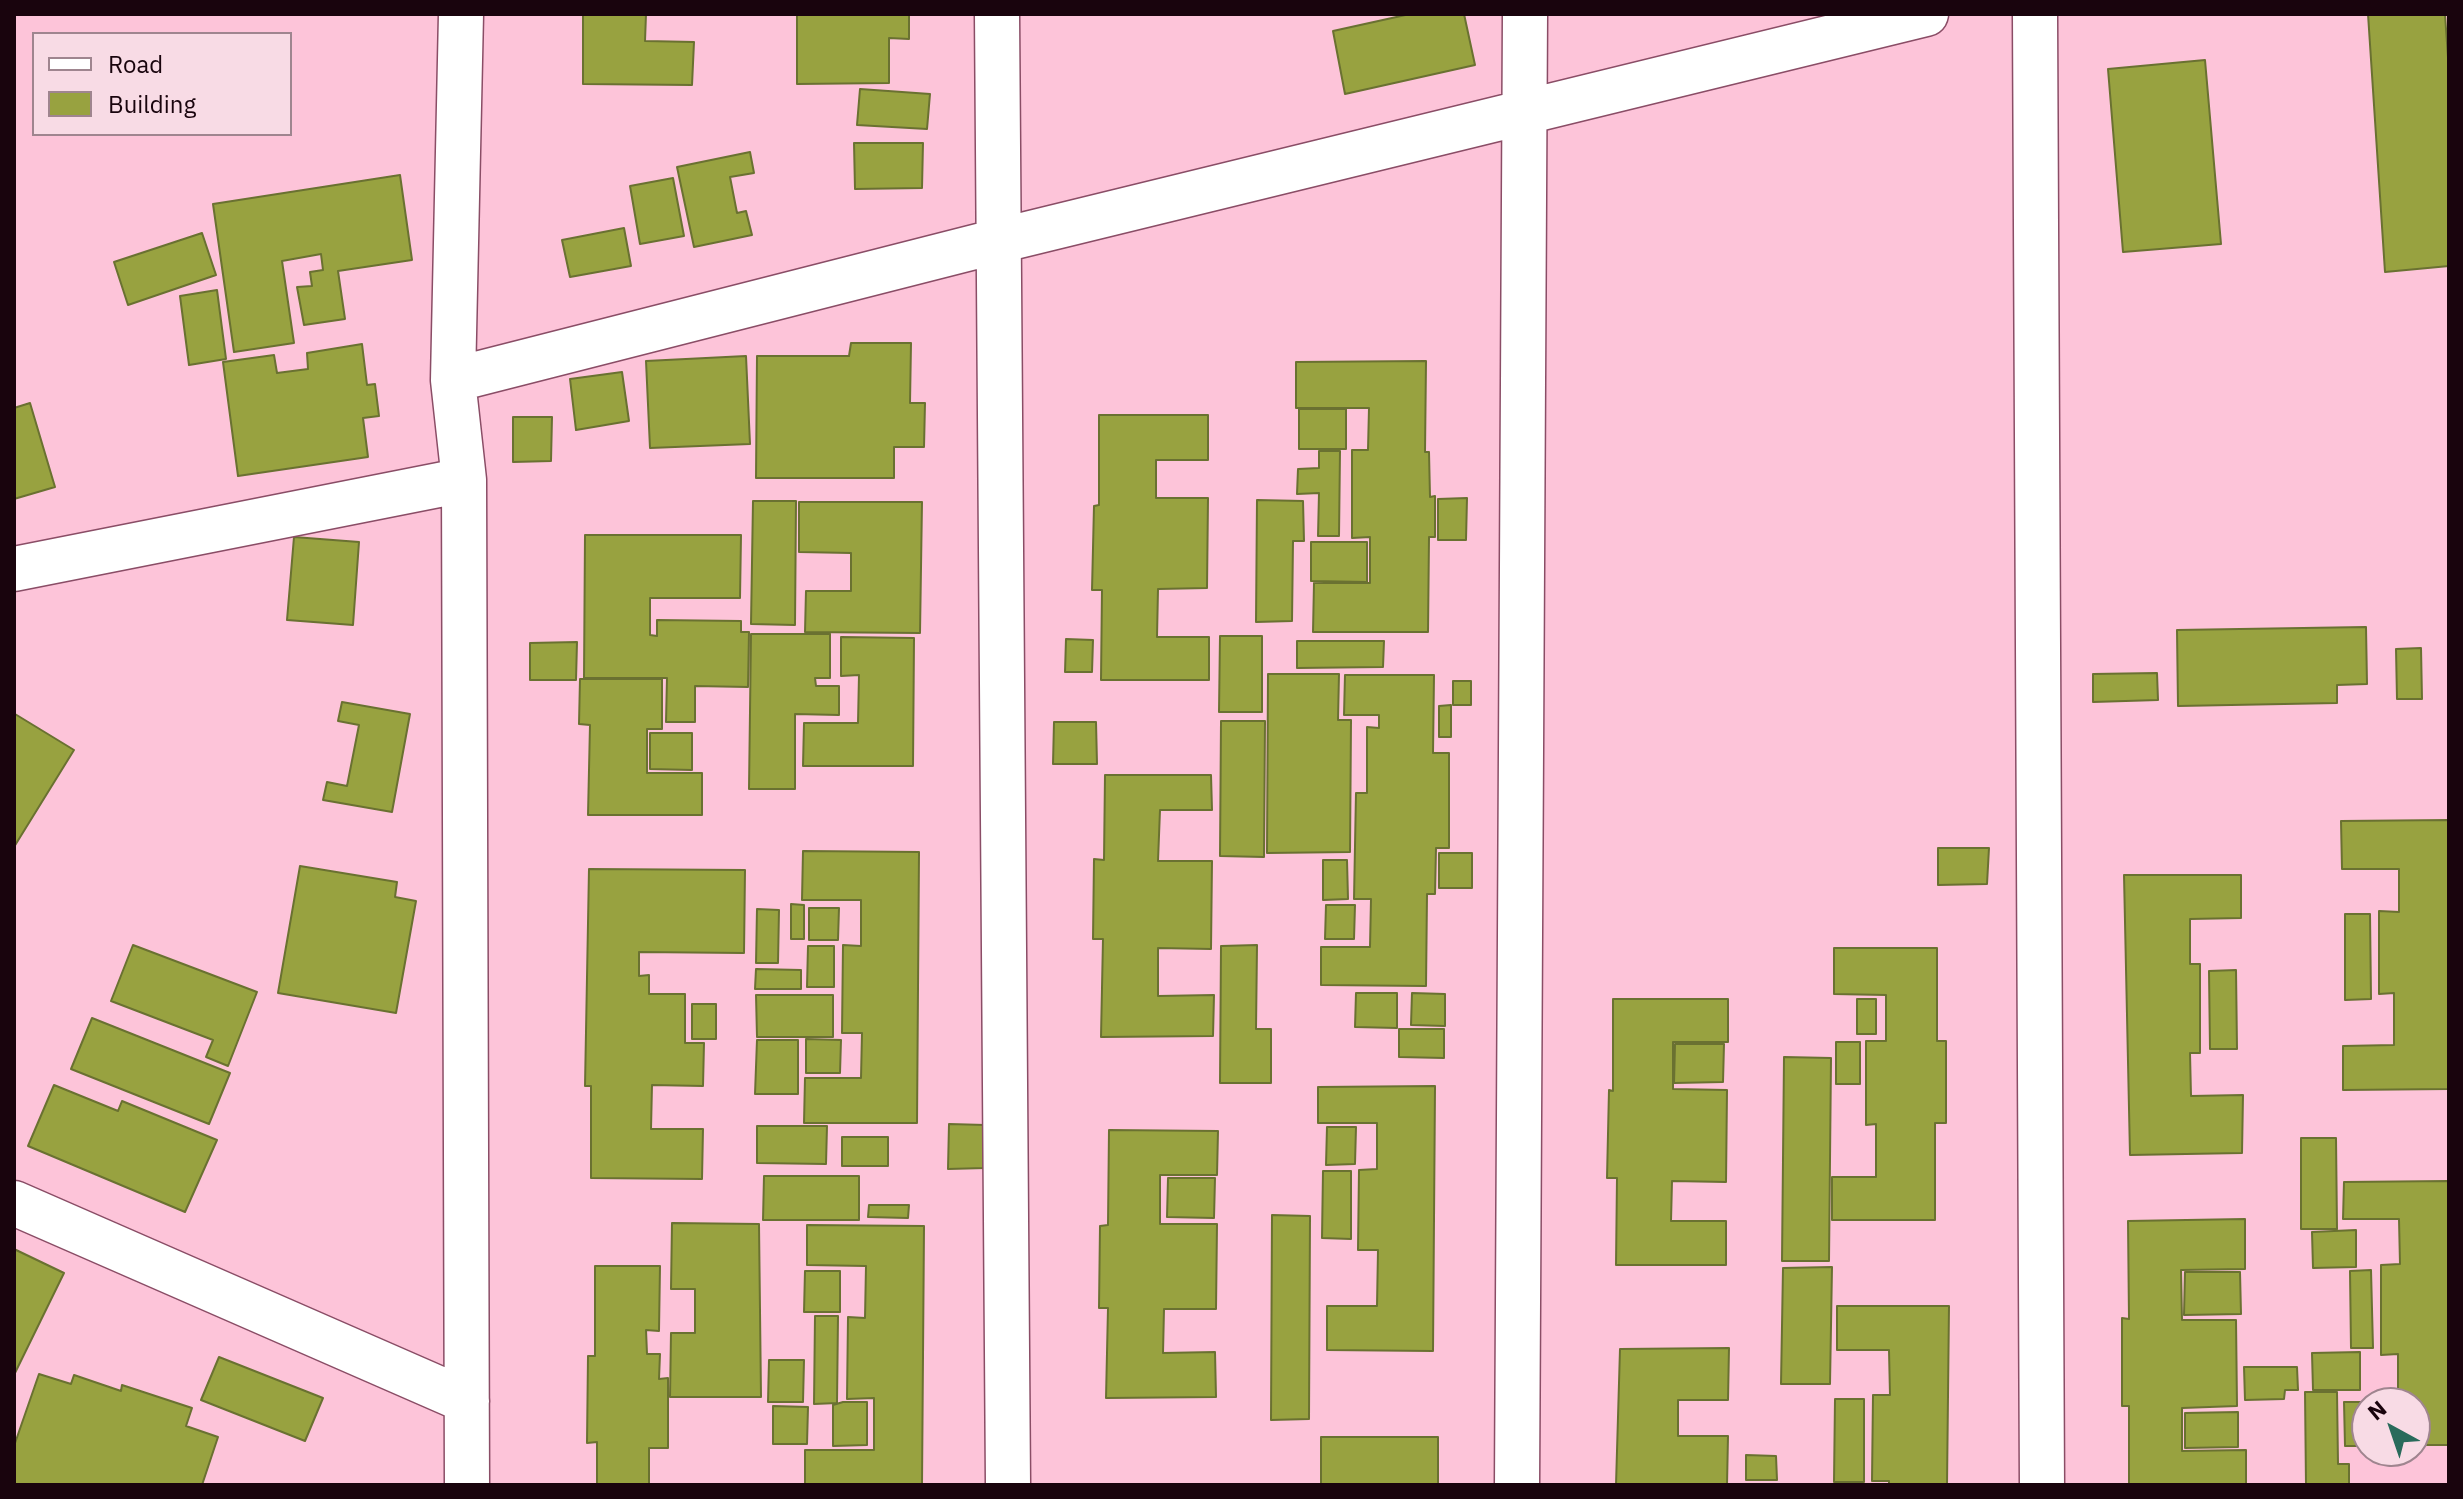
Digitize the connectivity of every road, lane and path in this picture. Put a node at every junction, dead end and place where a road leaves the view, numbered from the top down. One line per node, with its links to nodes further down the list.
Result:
1 (461, 14): 8 (street)
2 (997, 14): 7 (street)
3 (1525, 14): 6 (street)
4 (1926, 14): 6 (street)
5 (2035, 14): 16 (street)
6 (1525, 112): 7 (street); 15 (street)
7 (998, 241): 8 (street); 14 (street)
8 (453, 380): 9 (street)
9 (464, 480): 10 (street); 12 (street)
10 (14, 569)
11 (14, 1203): 12 (street)
12 (467, 1401): 13 (street)
13 (467, 1485)
14 (1008, 1485)
15 (1517, 1485)
16 (2042, 1485)

